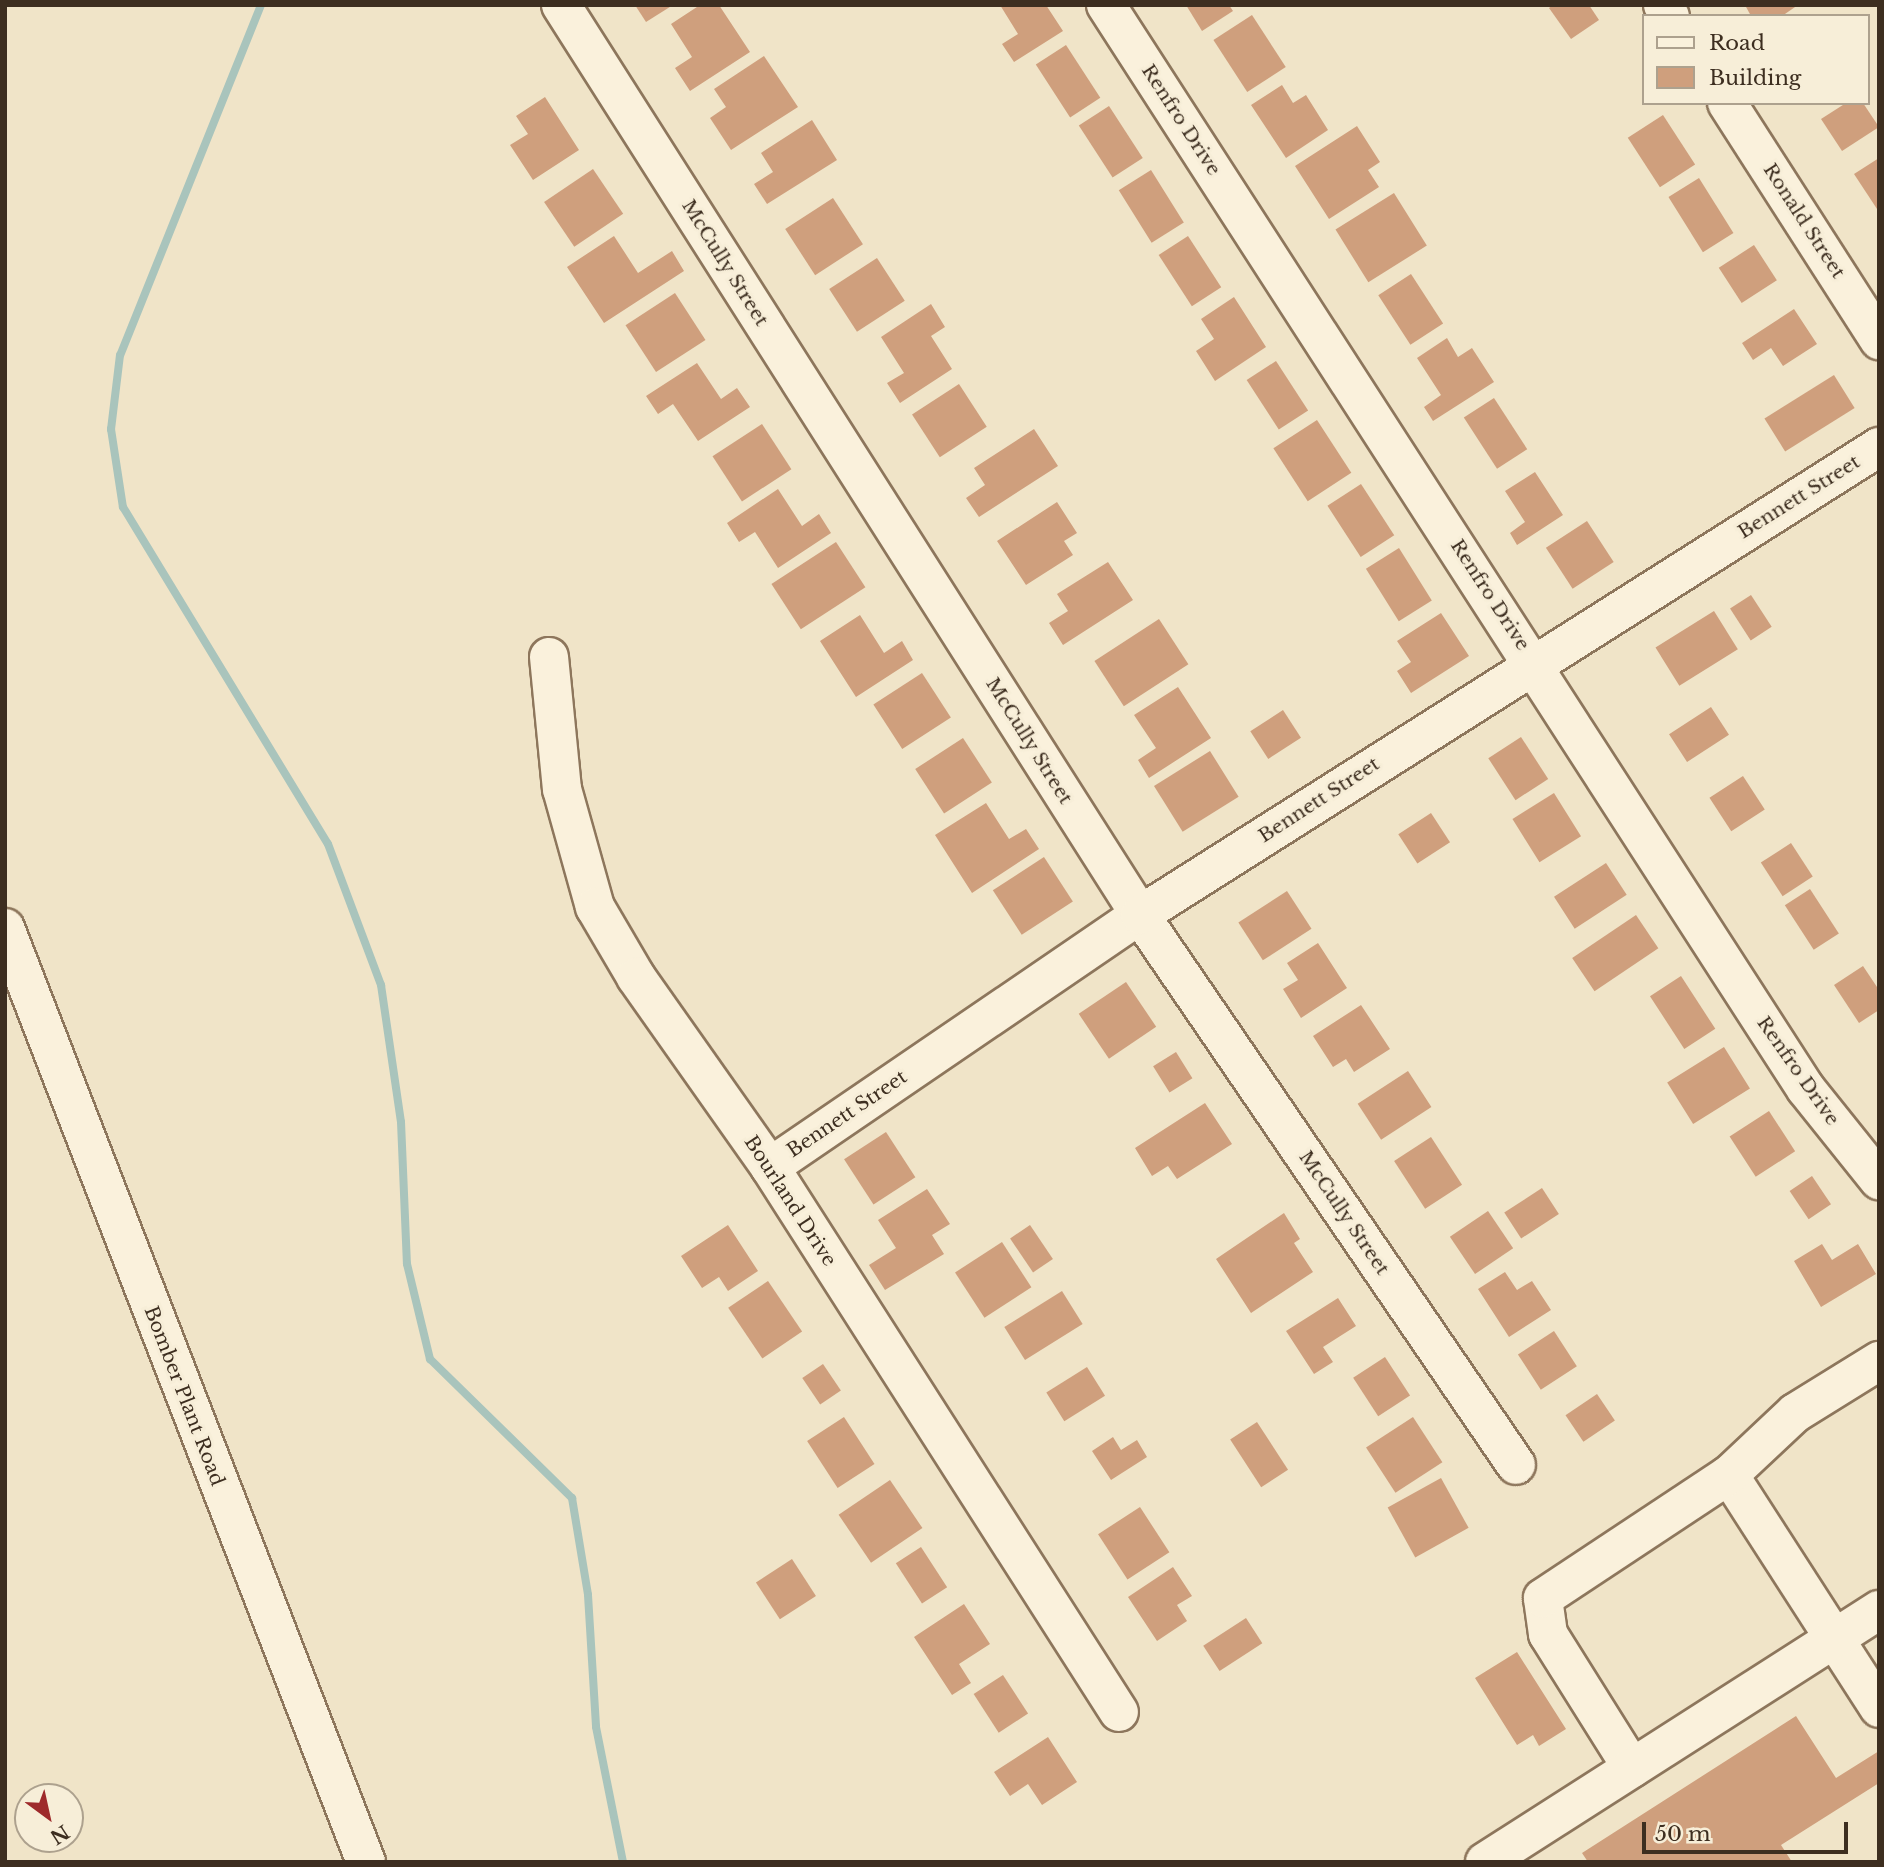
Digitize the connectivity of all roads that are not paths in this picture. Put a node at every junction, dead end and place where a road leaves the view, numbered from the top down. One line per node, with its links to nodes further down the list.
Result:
1 (561, 5): 8 (street, McCully Street)
2 (1106, 5): 7 (street, Renfro Drive)
3 (1728, 105): 4 (street, Ronald Street)
4 (1879, 340)
5 (1879, 447): 7 (street, Bennett Street)
6 (549, 657): 10 (street, Bourland Drive)
7 (1534, 662): 8 (street, Bennett Street); 11 (street, Renfro Drive)
8 (1140, 915): 10 (street, Bennett Street); 13 (street, McCully Street)
9 (5, 928): 20 (street, Bomber Plant Road)
10 (770, 1167): 18 (street, Bourland Drive)
11 (1879, 1180)
12 (1879, 1361): 14 (street)
13 (1516, 1465)
14 (1729, 1475): 16 (street); 19 (street)
15 (1879, 1610): 16 (street)
16 (1834, 1639): 17 (street); 19 (street)
17 (1879, 1708)
18 (1119, 1712)
19 (1632, 1768): 21 (street)
20 (366, 1862)
21 (1485, 1862)

